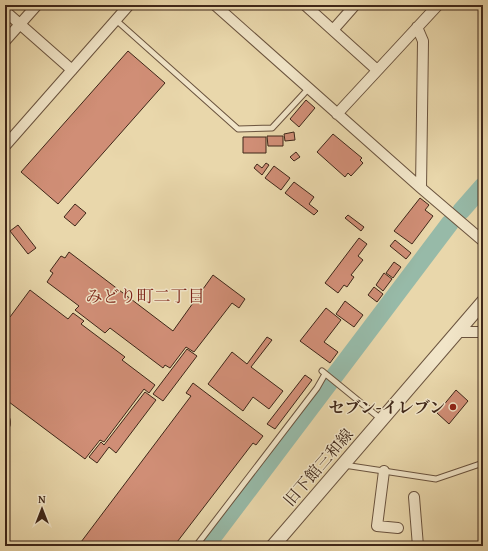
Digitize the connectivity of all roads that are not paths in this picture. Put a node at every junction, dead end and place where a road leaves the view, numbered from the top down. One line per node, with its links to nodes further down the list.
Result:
1 (37, 5): 9 (street)
2 (129, 5): 8 (street)
3 (215, 5): 15 (street)
4 (305, 5): 11 (street)
5 (355, 5): 11 (street)
6 (438, 5): 10 (street)
7 (5, 10): 9 (street)
8 (116, 20): 13 (street); 15 (lane)
9 (20, 24): 12 (street); 13 (street)
10 (417, 27): 14 (street); 18 (street)
11 (333, 30): 14 (street)
12 (5, 41)
13 (72, 70): 17 (street)
14 (377, 70): 16 (street)
15 (309, 88): 16 (street)
16 (337, 114): 18 (street)
17 (5, 146)
18 (421, 188): 19 (street)
19 (483, 241)
20 (483, 302): 21 (street, 旧下館三和線)
21 (457, 332): 22 (street); 23 (street, 旧下館三和線)
22 (483, 332)
23 (382, 420): 25 (street, 旧下館三和線); 29 (lane)
24 (483, 463): 26 (lane)
25 (343, 465): 26 (lane); 30 (street, 旧下館三和線)
26 (384, 471): 28 (street)
27 (414, 497): 31 (street)
28 (398, 528)
29 (196, 546)
30 (273, 546)
31 (418, 546)

